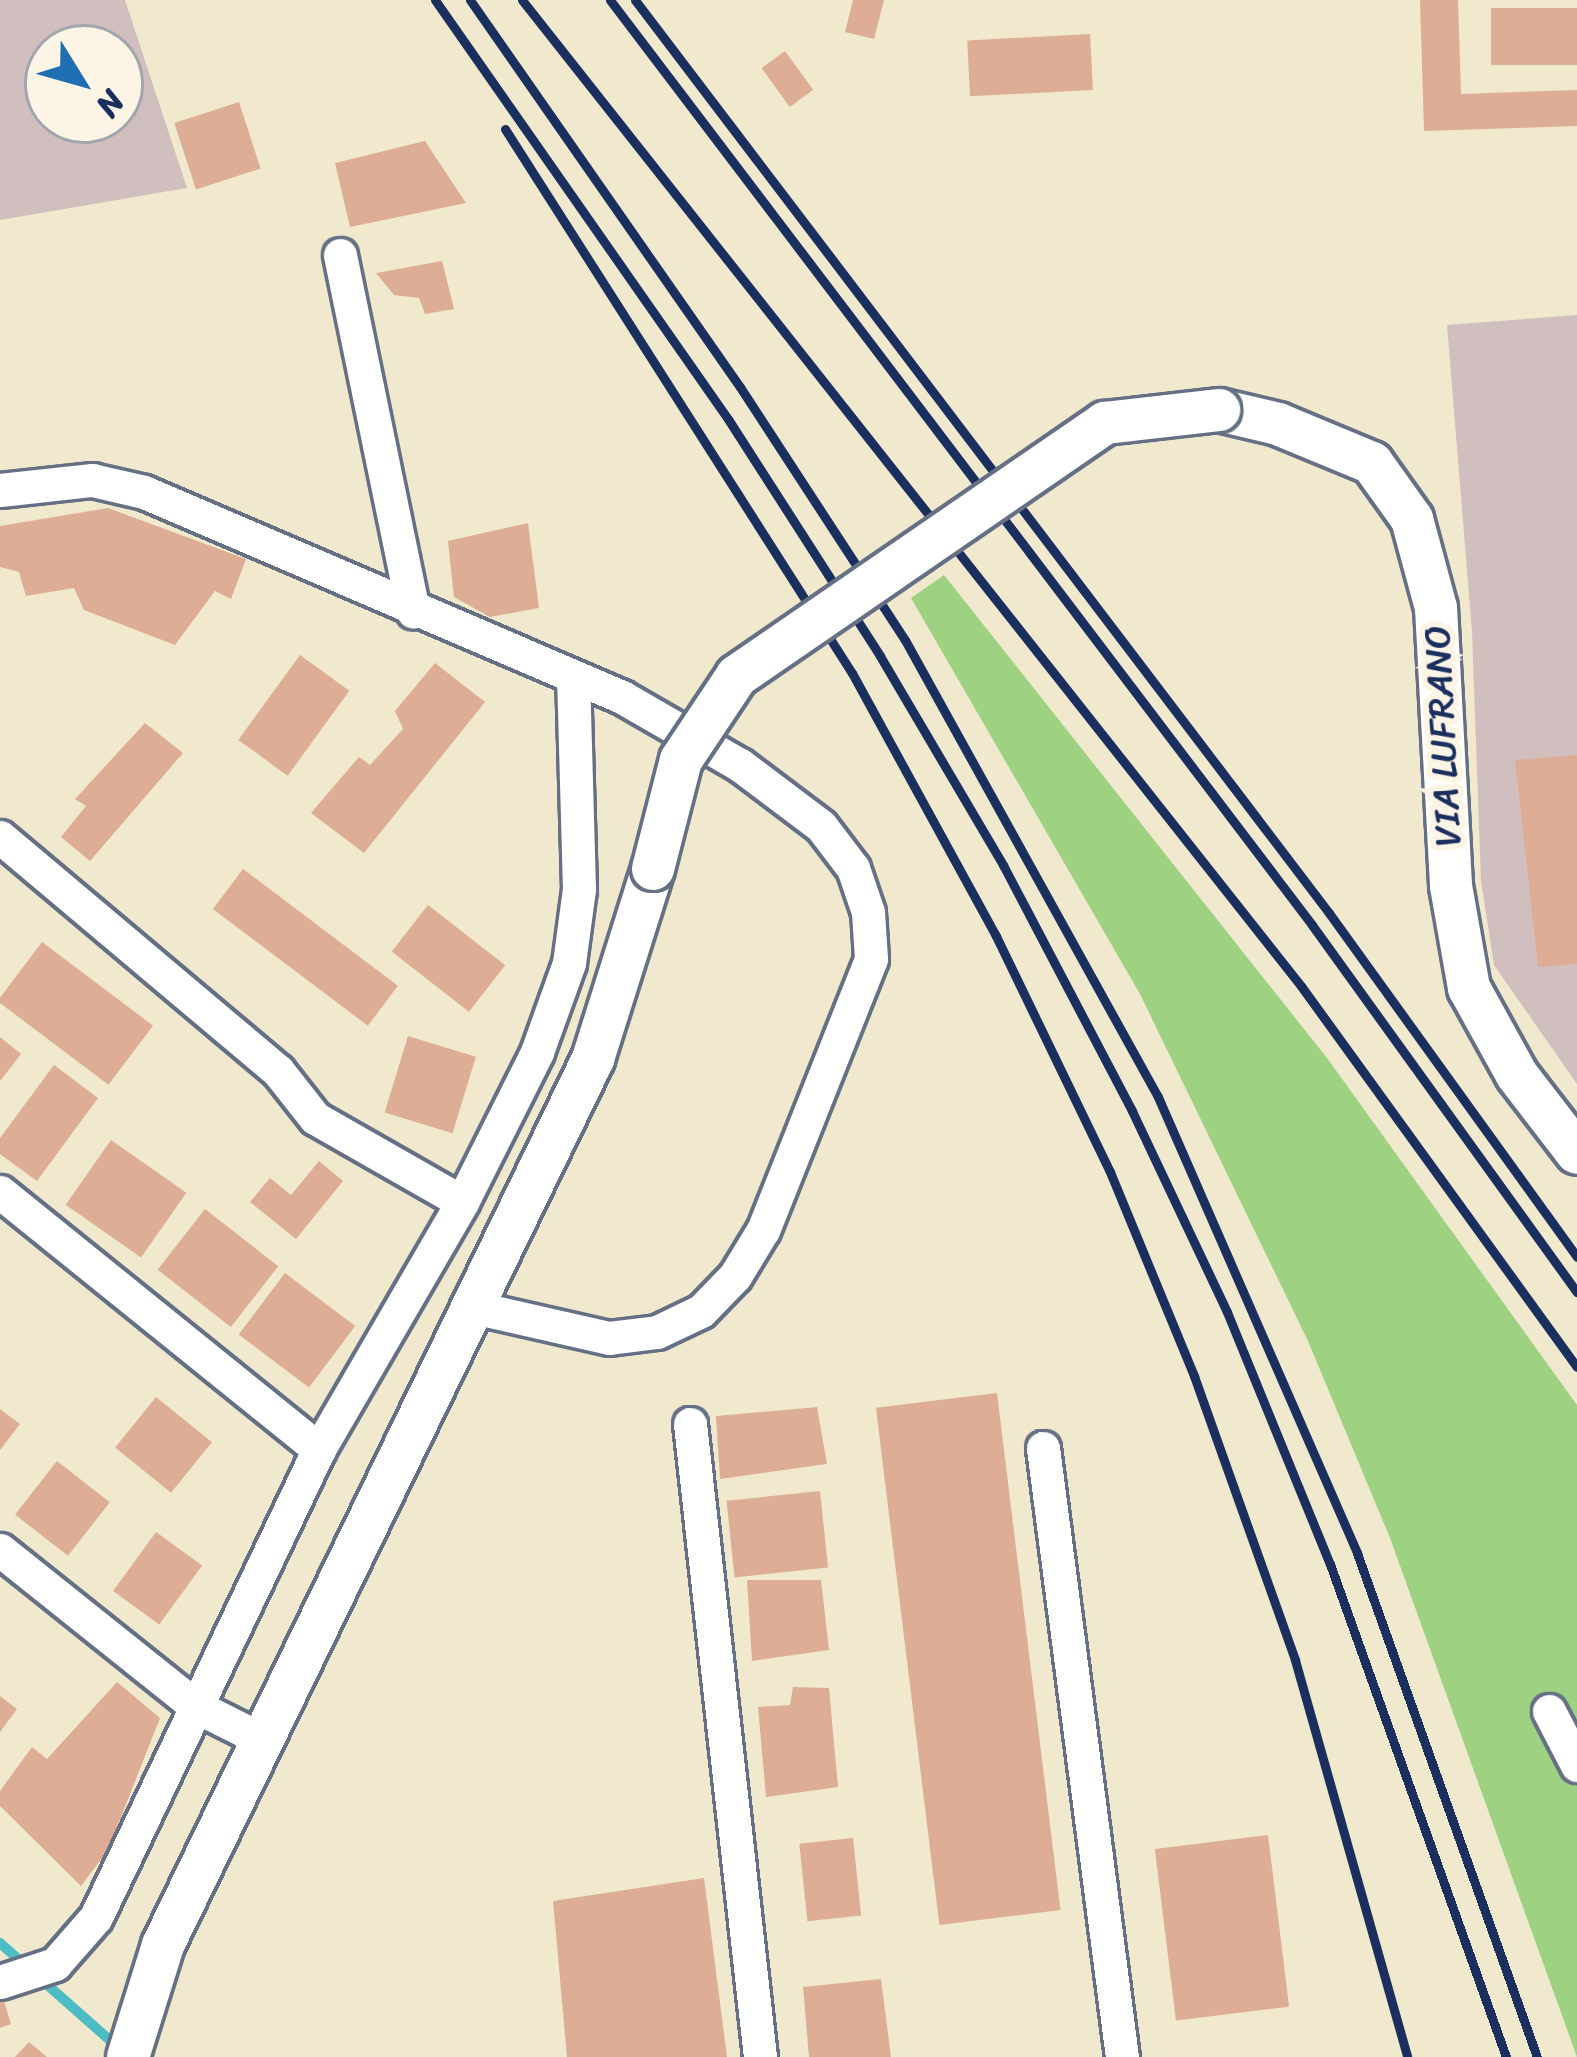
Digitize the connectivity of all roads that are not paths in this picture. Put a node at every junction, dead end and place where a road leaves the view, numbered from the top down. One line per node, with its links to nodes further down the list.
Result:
1 (340, 255): 3 (street)
2 (0, 490): 3 (street)
3 (413, 612): 4 (street)
4 (573, 680): 8 (street); 9 (street)
5 (0, 837): 8 (street)
6 (1577, 1153): 9 (street, VIA LUFRANO, bridge)
7 (0, 1192): 12 (street)
8 (462, 1202): 12 (street)
9 (472, 1307): 16 (street, VIA LUFRANO)
10 (690, 1424): 20 (street)
11 (1043, 1448): 21 (street)
12 (319, 1449): 14 (street)
13 (0, 1550): 14 (street)
14 (197, 1707): 16 (street); 18 (street)
15 (1549, 1712): 17 (street)
16 (262, 1740): 19 (street, VIA LUFRANO)
17 (1577, 1765)
18 (11, 1980)
19 (133, 2038)
20 (760, 2057)
21 (1122, 2057)

